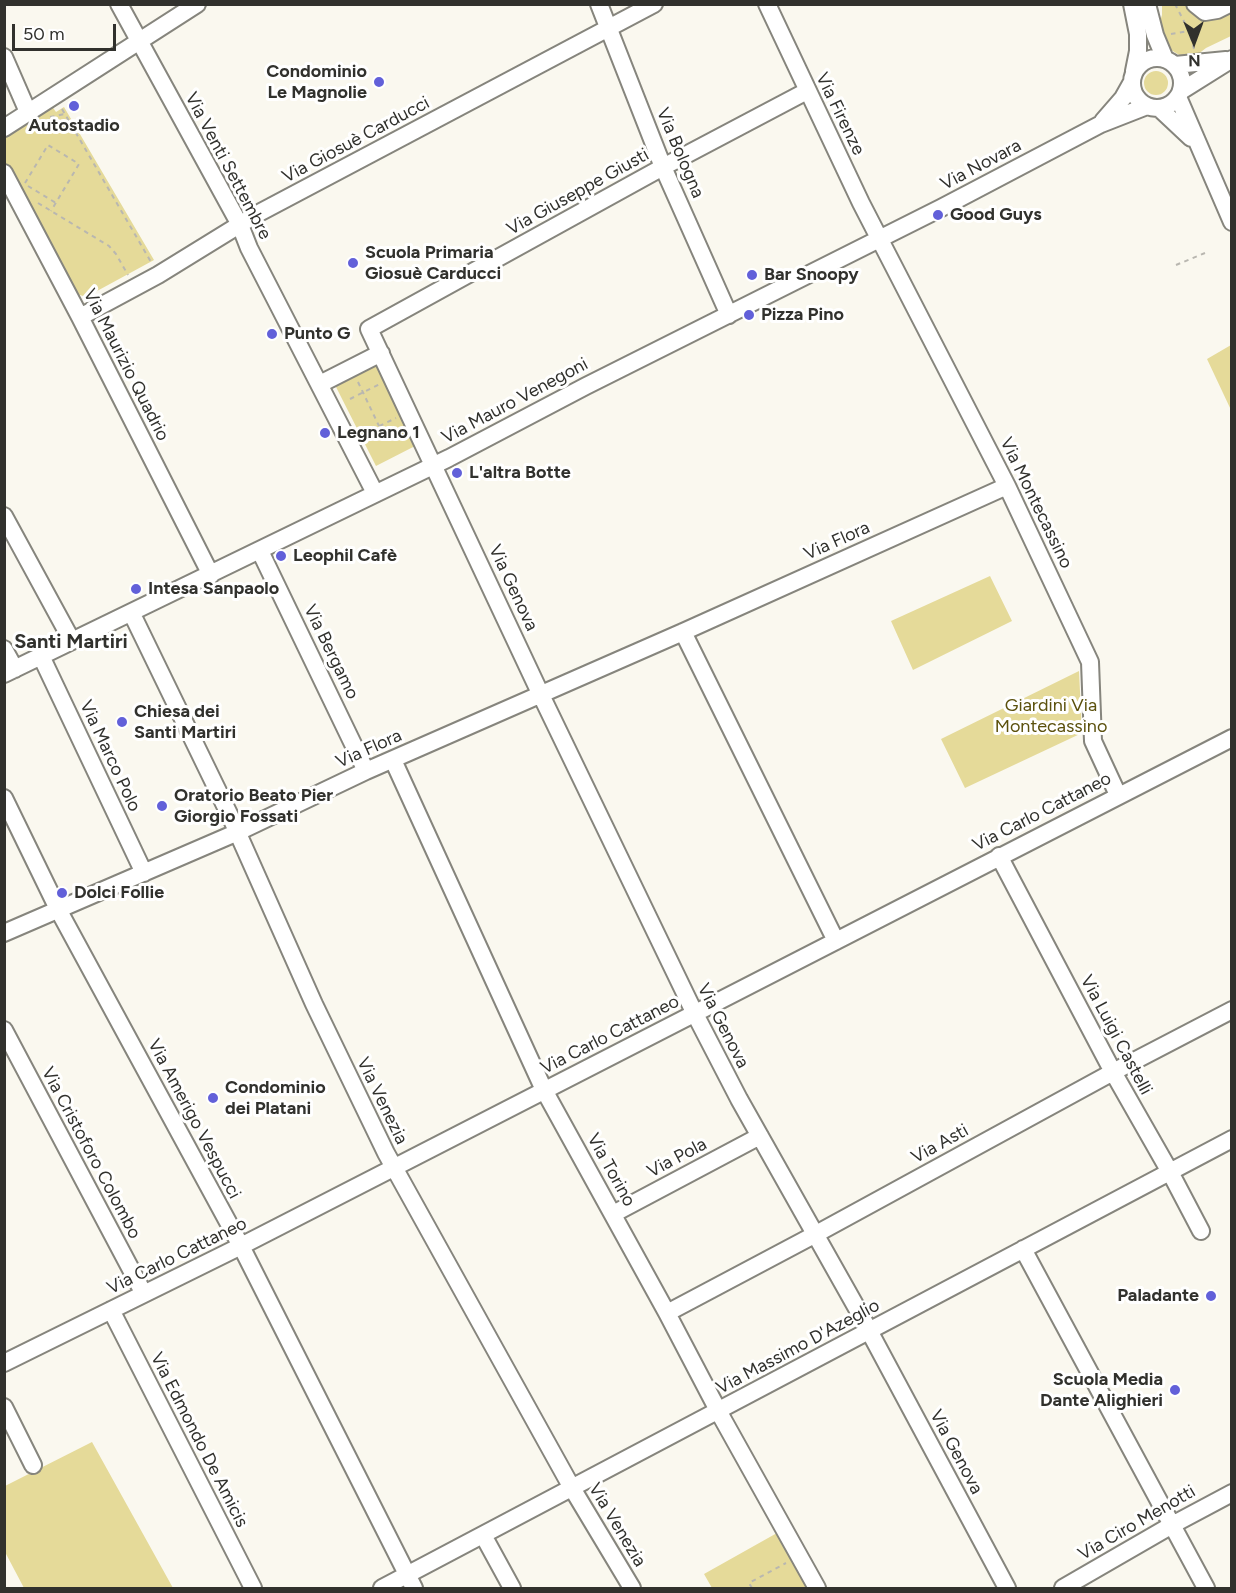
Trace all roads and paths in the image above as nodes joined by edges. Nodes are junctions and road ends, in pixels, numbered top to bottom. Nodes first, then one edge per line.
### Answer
1 (119, 4) edge
2 (197, 4) edge
3 (599, 4) edge
4 (654, 4) edge
5 (767, 4) edge
6 (1132, 4) edge
7 (1147, 4) edge
8 (1154, 4) edge
9 (1175, 4) edge
10 (1196, 4) edge
11 (1228, 4) edge
12 (1153, 27) junction
13 (609, 29) junction
14 (139, 42) junction
15 (4, 57) edge
16 (1231, 59) edge
17 (1170, 62) junction
18 (1198, 62) junction
19 (1132, 78) junction
20 (807, 91) junction
21 (1180, 94) junction
22 (55, 96) junction
23 (1153, 107) junction
24 (28, 112) junction
25 (1101, 124) junction
26 (4, 128) edge
27 (1197, 145) junction
28 (663, 167) junction
29 (9, 180) edge
30 (56, 203) junction
31 (51, 211) junction
32 (1232, 222) edge
33 (240, 225) junction
34 (879, 239) junction
35 (1205, 253) dead end
36 (1176, 265) dead end
37 (158, 275) junction
38 (136, 288) junction
39 (729, 315) junction
40 (80, 317) junction
41 (369, 329) joint
42 (381, 353) junction
43 (351, 368) junction
44 (320, 384) junction
45 (380, 384) dead end
46 (363, 393) junction
47 (350, 399) dead end
48 (409, 411) junction
49 (379, 426) junction
50 (349, 440) junction
51 (434, 465) junction
52 (1007, 486) junction
53 (375, 493) junction
54 (4, 516) edge
55 (260, 551) junction
56 (211, 575) junction
57 (132, 614) junction
58 (683, 632) junction
59 (72, 641) junction
60 (4, 649) edge
61 (41, 656) junction
62 (10, 671) edge
63 (541, 694) junction
64 (1232, 738) edge
65 (393, 760) junction
66 (366, 771) junction
67 (1118, 795) junction
68 (4, 798) edge
69 (238, 832) junction
70 (999, 856) junction
71 (144, 873) junction
72 (59, 910) junction
73 (4, 933) edge
74 (836, 941) junction
75 (1232, 1010) edge
76 (695, 1014) junction
77 (4, 1030) edge
78 (1113, 1072) junction
79 (544, 1090) junction
80 (760, 1136) junction
81 (1232, 1139) edge
82 (393, 1167) junction
83 (1170, 1172) junction
84 (613, 1214) junction
85 (1201, 1231) dead end
86 (816, 1234) junction
87 (241, 1246) junction
88 (1023, 1249) junction
89 (144, 1294) junction
90 (111, 1310) junction
91 (667, 1312) junction
92 (869, 1331) junction
93 (4, 1363) edge
94 (4, 1407) edge
95 (718, 1411) junction
96 (33, 1465) dead end
97 (572, 1488) junction
98 (1232, 1493) edge
99 (1172, 1525) junction
100 (483, 1535) junction
101 (799, 1556) junction
102 (411, 1582) edge
103 (253, 1588) edge
104 (382, 1588) edge
105 (512, 1588) edge
106 (632, 1588) edge
107 (752, 1588) edge
108 (817, 1588) edge
109 (1007, 1588) edge
110 (1063, 1588) edge
111 (1206, 1588) edge

1 - 14 street, Via Venti Settembre
2 - 14 street
3 - 13 street, Via Bologna
4 - 13 street, Via Giosuè Carducci
5 - 20 street, Via Firenze
6 - 19 street
7 - 12 street
8 - 12 street
9 - 18 path
10 - 11 street
12 - 17 street
13 - 28 street, Via Bologna
13 - 33 street, Via Giosuè Carducci
14 - 22 street
14 - 33 street, Via Venti Settembre
15 - 24 street
16 - 18 street
16 - 21 street
17 - 18 street
17 - 19 street
17 - 21 street
19 - 23 street
19 - 25 street, Via Novara
20 - 28 street, Via Giuseppe Giusti
20 - 34 street, Via Firenze
21 - 23 street
21 - 27 street
22 - 24 street
22 - 37 path
23 - 25 street, Via Novara
23 - 27 street
24 - 26 street
25 - 34 street, Via Novara
27 - 32 street
28 - 39 street, Via Bologna
28 - 41 street, Via Giuseppe Giusti
29 - 31 path
29 - 40 street, Via Maurizio Quadrio
30 - 30 path
30 - 31 path
31 - 38 path
33 - 37 street, Via Giosuè Carducci
33 - 44 street, Via Venti Settembre
34 - 39 street, Via Mauro Venegoni
34 - 52 street, Via Montecassino
35 - 36 path
37 - 38 street, Via Giosuè Carducci
38 - 40 street, Via Giosuè Carducci
39 - 51 street, Via Mauro Venegoni
40 - 56 street, Via Maurizio Quadrio
41 - 42 street, Via Genova
42 - 43 street
42 - 48 street, Via Genova
43 - 44 street
43 - 46 path
44 - 50 street, Via Venti Settembre
45 - 46 path
46 - 47 path
46 - 49 path
48 - 49 path
48 - 51 street, Via Genova
49 - 50 path
50 - 53 street, Via Venti Settembre
51 - 53 street, Via Mauro Venegoni
51 - 63 street, Via Genova
52 - 58 street, Via Flora
52 - 67 street, Via Montecassino
53 - 55 street, Via Mauro Venegoni
54 - 59 street
55 - 56 street, Via Mauro Venegoni
55 - 66 street, Via Bergamo
56 - 57 street, Via Mauro Venegoni
57 - 59 street, Via Mauro Venegoni
57 - 69 street, Via Venezia
58 - 63 street, Via Flora
58 - 74 street
59 - 61 street, Via Mauro Venegoni
60 - 62 street
61 - 62 street, Via Mauro Venegoni
61 - 71 street, Via Marco Polo
63 - 65 street, Via Flora
63 - 76 street, Via Genova
64 - 67 street, Via Carlo Cattaneo
65 - 66 street, Via Flora
65 - 79 street, Via Torino
66 - 69 street, Via Flora
67 - 70 street, Via Carlo Cattaneo
68 - 72 street, Via Amerigo Vespucci
69 - 71 street, Via Flora
69 - 82 street, Via Venezia
70 - 74 street, Via Carlo Cattaneo
70 - 78 street, Via Luigi Castelli
71 - 72 street, Via Flora
72 - 73 street, Via Flora
72 - 87 street, Via Amerigo Vespucci
74 - 76 street, Via Carlo Cattaneo
75 - 78 street, Via Asti
76 - 79 street, Via Carlo Cattaneo
76 - 80 street, Via Genova
77 - 89 street, Via Cristoforo Colombo
78 - 83 street, Via Luigi Castelli
78 - 86 street, Via Asti
79 - 82 street, Via Carlo Cattaneo
79 - 84 street, Via Torino
80 - 84 street, Via Pola
80 - 86 street, Via Genova
81 - 83 street, Via Massimo D'Azeglio
82 - 87 street, Via Carlo Cattaneo
82 - 97 street, Via Venezia
83 - 85 street, Via Luigi Castelli
83 - 88 street, Via Massimo D'Azeglio
84 - 91 street, Via Torino
86 - 91 street, Via Asti
86 - 92 street, Via Genova
87 - 89 street, Via Carlo Cattaneo
87 - 102 street, Via Amerigo Vespucci
88 - 92 street, Via Massimo D'Azeglio
88 - 99 street
89 - 90 street, Via Carlo Cattaneo
90 - 93 street, Via Carlo Cattaneo
90 - 103 street, Via Edmondo De Amicis
91 - 95 street, Via Torino
92 - 95 street, Via Massimo D'Azeglio
92 - 109 street, Via Genova
94 - 96 street
95 - 97 street, Via Massimo D'Azeglio
95 - 101 street, Via Torino
97 - 100 street, Via Massimo D'Azeglio
97 - 106 street, Via Venezia
98 - 99 street, Via Ciro Menotti
99 - 110 street, Via Ciro Menotti
99 - 111 street
100 - 102 street, Via Massimo D'Azeglio
100 - 105 street
101 - 107 path
101 - 108 street, Via Torino
102 - 104 street, Via Massimo D'Azeglio

